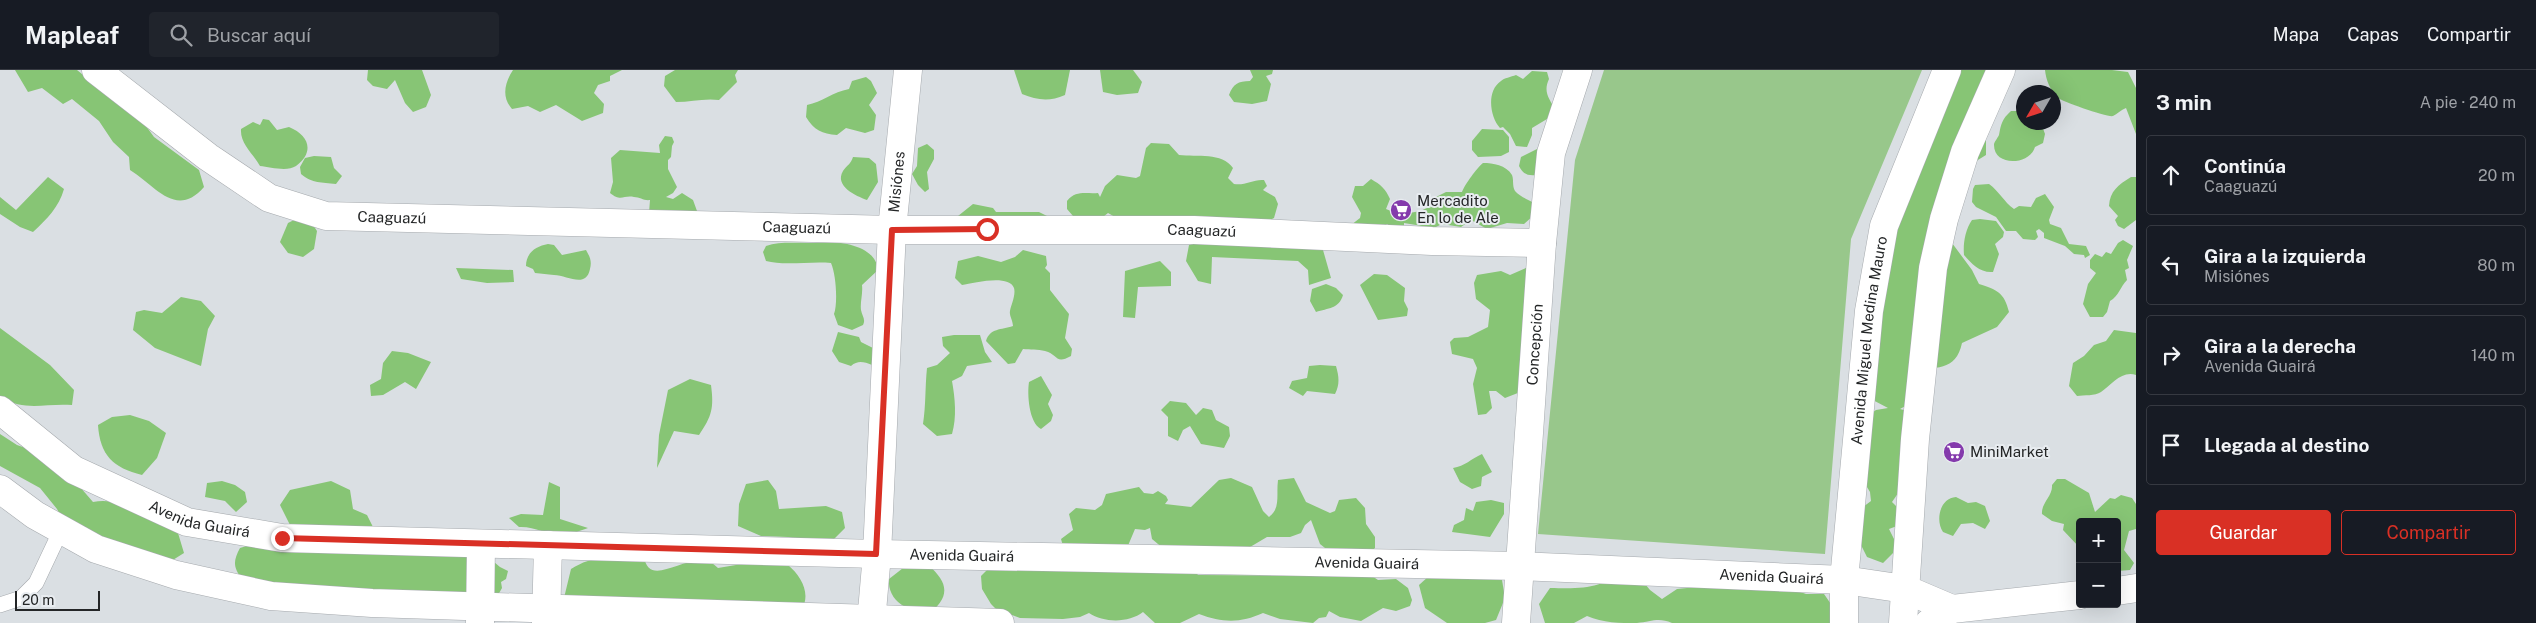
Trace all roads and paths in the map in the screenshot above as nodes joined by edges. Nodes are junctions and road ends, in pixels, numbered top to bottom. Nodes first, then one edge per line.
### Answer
1 (96, 70) edge
2 (908, 70) edge
3 (1578, 70) edge
4 (1946, 70) edge
5 (2002, 70) edge
6 (892, 230) junction
7 (1542, 243) junction
8 (0, 410) edge
9 (0, 489) edge
10 (62, 530) junction
11 (548, 544) junction
12 (481, 545) junction
13 (876, 554) junction
14 (1520, 566) junction
15 (1844, 580) junction
16 (2136, 588) edge
17 (1905, 589) junction
18 (2121, 590) edge
19 (2076, 595) edge
20 (0, 605) edge
21 (1952, 609) junction
22 (481, 614) edge
23 (546, 615) edge
24 (871, 622) edge
25 (1000, 623) edge
26 (1516, 623) edge
27 (1844, 623) edge
28 (1903, 623) edge
29 (1929, 623) edge

1 - 6 street, Caaguazú
2 - 6 street, Misiónes
3 - 7 street, Concepción
4 - 15 street, Avenida Miguel Medina Mauro
5 - 17 street
6 - 7 street, Caaguazú
6 - 13 street, Misiónes
7 - 14 street, Concepción
8 - 12 street, Avenida Guairá
9 - 10 street
10 - 20 lane
10 - 22 street
11 - 12 street, Avenida Guairá
11 - 13 street, Avenida Guairá
11 - 23 street
12 - 22 street
13 - 14 street, Avenida Guairá
13 - 24 street, Misiónes
14 - 15 street, Avenida Guairá
14 - 26 street, Concepción
15 - 17 street, Avenida Guairá
15 - 27 street, Avenida Miguel Medina Mauro
16 - 18 street
17 - 21 street, Avenida Guairá
17 - 28 street
19 - 21 street, Avenida Guairá
21 - 29 street, Avenida Guairá
22 - 23 street
23 - 24 street
24 - 25 street

